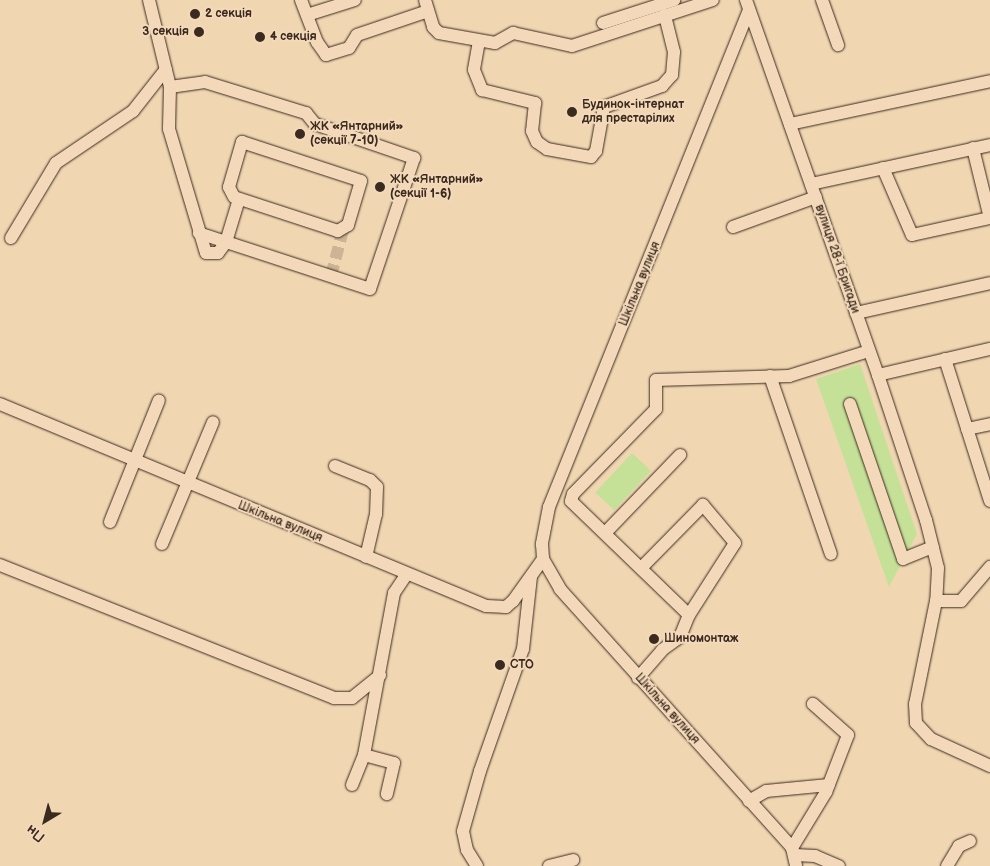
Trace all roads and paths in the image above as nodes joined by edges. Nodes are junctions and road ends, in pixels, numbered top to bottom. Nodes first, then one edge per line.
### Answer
1 (149, 0) edge
2 (301, 0) edge
3 (356, 0) edge
4 (674, 0) edge
5 (713, 0) edge
6 (822, 0) edge
7 (748, 5) edge
8 (427, 6) edge
9 (307, 15) junction
10 (665, 15) junction
11 (602, 23) dead end
12 (479, 41) junction
13 (838, 45) dead end
14 (166, 69) junction
15 (990, 81) edge
16 (170, 87) junction
17 (790, 124) junction
18 (990, 144) edge
19 (974, 148) junction
20 (883, 168) junction
21 (811, 184) junction
22 (816, 197) junction
23 (239, 199) junction
24 (733, 227) dead end
25 (10, 238) dead end
26 (226, 242) junction
27 (990, 283) edge
28 (856, 313) junction
29 (990, 349) edge
30 (869, 351) junction
31 (945, 359) junction
32 (770, 376) junction
33 (878, 376) junction
34 (159, 400) dead end
35 (0, 404) edge
36 (850, 404) dead end
37 (213, 422) dead end
38 (990, 424) edge
39 (967, 429) junction
40 (680, 455) dead end
41 (135, 461) junction
42 (335, 466) dead end
43 (188, 484) junction
44 (990, 501) edge
45 (110, 522) dead end
46 (606, 532) junction
47 (162, 544) dead end
48 (933, 547) junction
49 (831, 554) dead end
50 (366, 557) junction
51 (544, 559) junction
52 (0, 565) edge
53 (642, 567) junction
54 (990, 567) edge
55 (407, 574) junction
56 (531, 577) junction
57 (936, 601) junction
58 (689, 614) junction
59 (380, 675) junction
60 (638, 678) junction
61 (813, 704) dead end
62 (364, 755) junction
63 (990, 766) edge
64 (352, 785) dead end
65 (829, 786) junction
66 (387, 794) dead end
67 (749, 801) junction
68 (970, 841) dead end
69 (794, 856) edge
70 (573, 860) dead end
71 (477, 866) edge
72 (549, 866) edge
73 (839, 866) edge
74 (947, 866) edge

1 - 14 street
2 - 9 street
3 - 9 street
4 - 11 street
5 - 10 street
6 - 13 street
7 - 17 street, вулиця 28-ї Бригади
7 - 51 street, Шкільна вулиця
8 - 9 street
8 - 12 street
10 - 12 street
10 - 12 street
14 - 16 street
14 - 25 street
15 - 17 street
16 - 26 street
16 - 26 street
17 - 21 street, вулиця 28-ї Бригади
18 - 19 street
19 - 20 street
19 - 20 street
20 - 21 street
21 - 22 street, вулиця 28-ї Бригади
22 - 24 street
22 - 28 street, вулиця 28-ї Бригади
23 - 23 street
23 - 26 street
27 - 28 street
28 - 30 street, вулиця 28-ї Бригади
29 - 31 street
30 - 32 street
30 - 33 street, вулиця 28-ї Бригади
31 - 33 street
31 - 39 street
32 - 46 street
32 - 49 street
33 - 48 street, вулиця 28-ї Бригади
34 - 41 street
35 - 41 street, Шкільна вулиця
36 - 48 street
37 - 43 street
38 - 39 street
39 - 44 street
40 - 46 street
41 - 43 street, Шкільна вулиця
41 - 45 street
42 - 50 street
43 - 47 street
43 - 50 street, Шкільна вулиця
46 - 53 street
48 - 57 street, вулиця 28-ї Бригади
50 - 55 street, Шкільна вулиця
51 - 56 street, Шкільна вулиця
51 - 60 street, Шкільна вулиця
52 - 59 street
53 - 58 street
53 - 58 street
54 - 57 street
55 - 56 street, Шкільна вулиця
55 - 59 street
56 - 71 street
57 - 63 street, вулиця 28-ї Бригади
58 - 60 street
59 - 62 street
60 - 67 street, Шкільна вулиця
61 - 65 street
62 - 64 street
62 - 66 street
65 - 67 street
65 - 69 street
67 - 69 street, Шкільна вулиця
68 - 74 street
69 - 73 street
70 - 72 street

